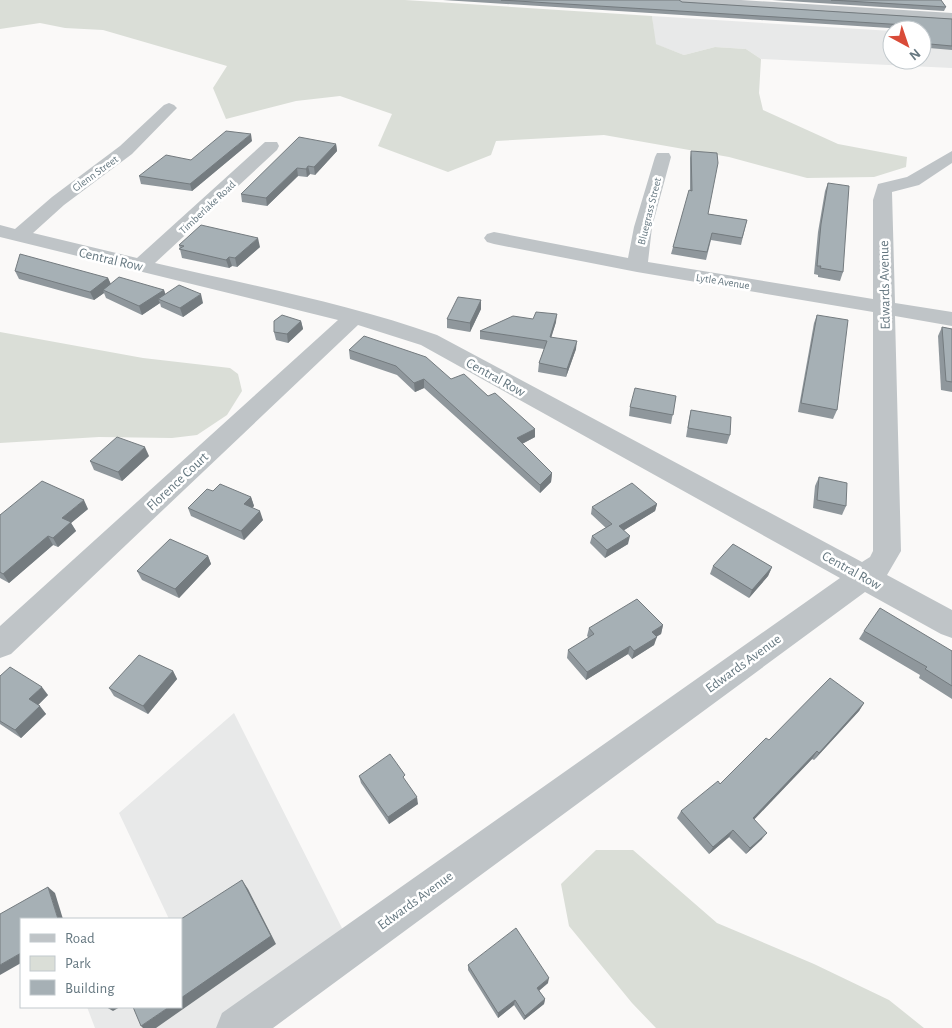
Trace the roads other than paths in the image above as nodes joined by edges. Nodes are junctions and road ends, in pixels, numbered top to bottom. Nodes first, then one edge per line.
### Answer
1 (682, 0) edge
2 (940, 2) edge
3 (952, 7) edge
4 (952, 17) edge
5 (169, 108) dead end
6 (271, 146) dead end
7 (952, 156) edge
8 (663, 157) dead end
9 (10, 233) edge
10 (494, 238) dead end
11 (140, 266) junction
12 (637, 266) junction
13 (884, 306) junction
14 (354, 317) junction
15 (952, 319) edge
16 (863, 576) junction
17 (952, 625) edge
18 (0, 645) edge
19 (237, 1028) edge

1 - 4 street
2 - 3 street
5 - 9 street, Glenn Street
6 - 11 street, Timberlake Road
7 - 13 street, Edwards Avenue
8 - 12 street, Bluegrass Street
9 - 11 street, Central Row
10 - 12 street, Lytle Avenue
11 - 14 street, Central Row
12 - 13 street, Lytle Avenue
13 - 15 street, Lytle Avenue
13 - 16 street, Edwards Avenue
14 - 16 street, Central Row
14 - 18 street, Florence Court
16 - 17 street, Central Row
16 - 19 street, Edwards Avenue

